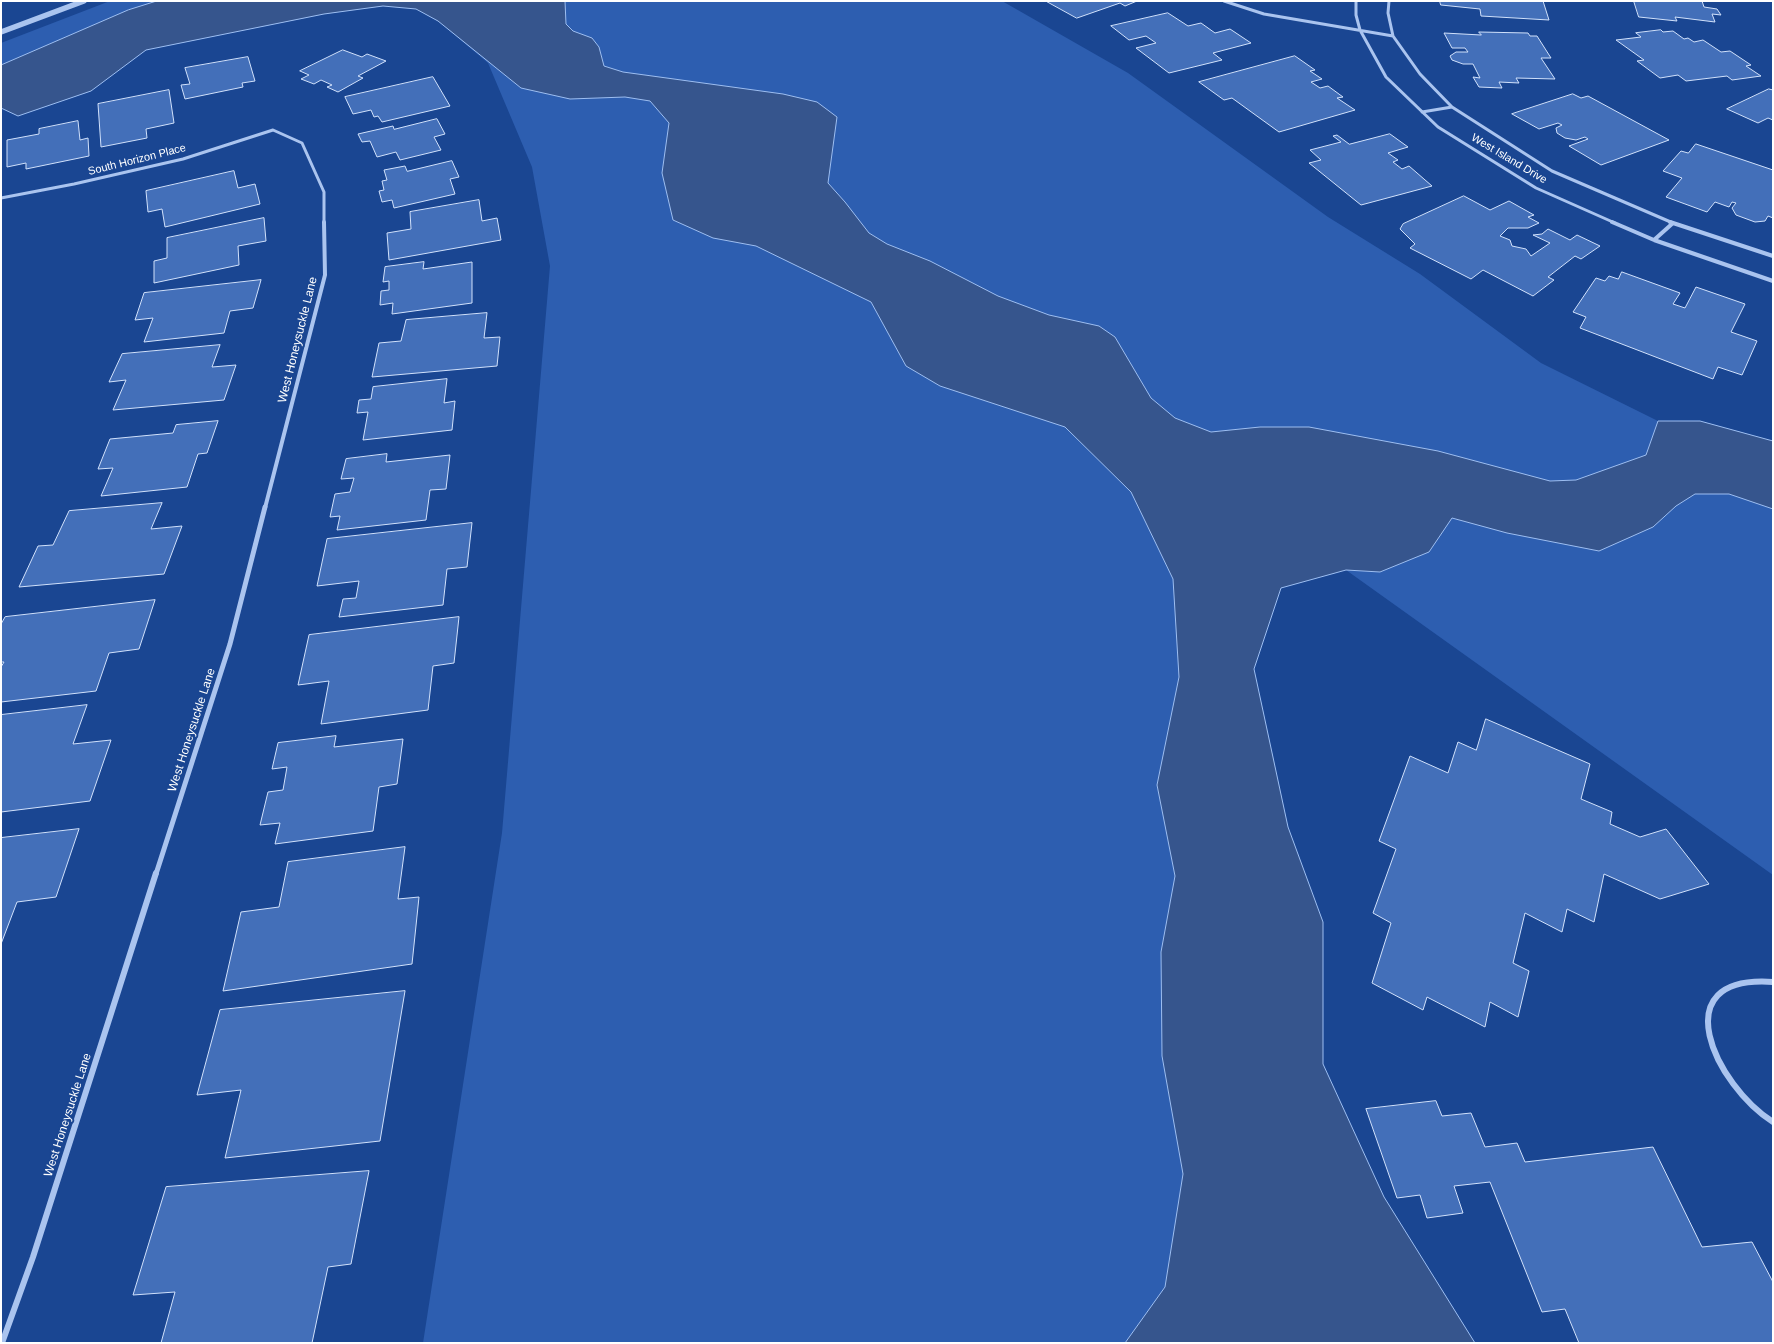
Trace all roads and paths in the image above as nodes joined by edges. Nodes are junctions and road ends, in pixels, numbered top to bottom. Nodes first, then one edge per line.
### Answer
1 (84, 1) edge
2 (1224, 1) edge
3 (1356, 1) edge
4 (1389, 1) edge
5 (1360, 30) junction
6 (1, 32) edge
7 (1393, 36) junction
8 (1452, 107) junction
9 (1422, 112) junction
10 (274, 130) joint
11 (1, 198) edge
12 (1673, 223) junction
13 (1654, 240) junction
14 (1773, 256) edge
15 (1773, 281) edge
16 (1773, 982) edge
17 (1773, 1122) edge
18 (2, 1343) edge

1 - 6 street
2 - 5 street
3 - 5 street, West Island Drive
4 - 7 street, West Island Drive
5 - 7 street
5 - 9 street, West Island Drive
7 - 8 street, West Island Drive
8 - 9 street
8 - 12 street, West Island Drive
9 - 13 street, West Island Drive
10 - 11 street, South Horizon Place
10 - 18 street, West Honeysuckle Lane
12 - 13 street
12 - 14 street, West Island Drive
13 - 15 street, West Island Drive
16 - 17 street

